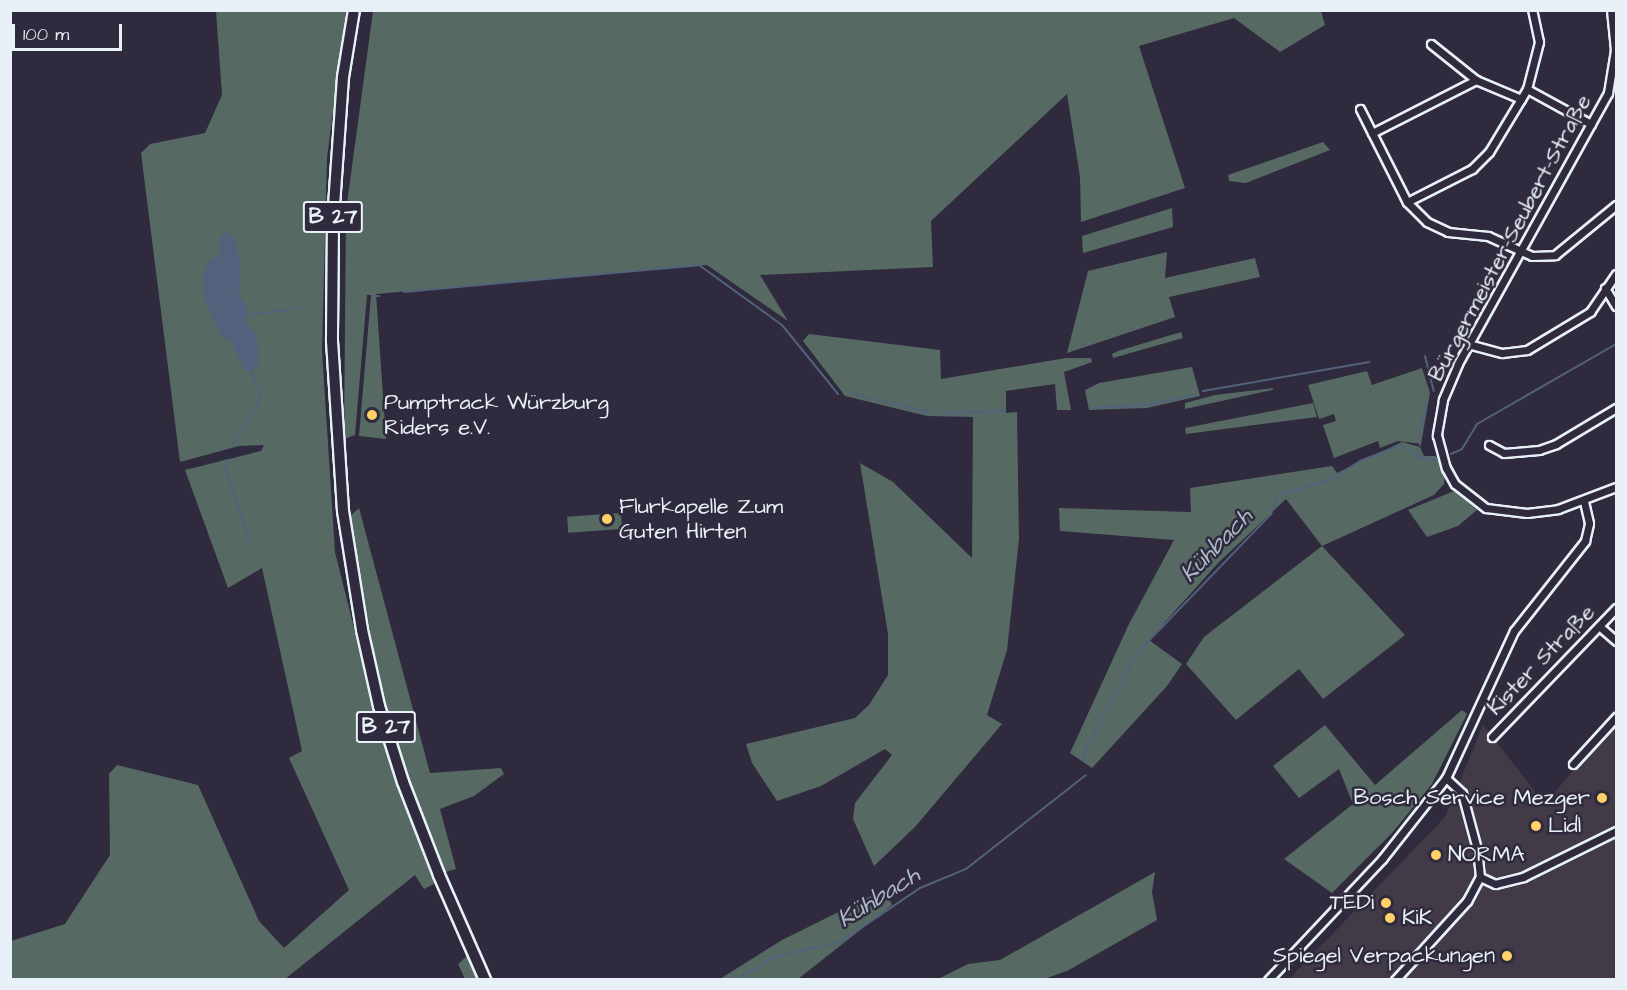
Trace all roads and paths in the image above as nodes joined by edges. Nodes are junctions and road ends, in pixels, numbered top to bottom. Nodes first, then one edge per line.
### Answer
1 (354, 10) edge
2 (1532, 10) edge
3 (1611, 10) edge
4 (1431, 45) dead end
5 (1476, 80) junction
6 (1527, 89) junction
7 (1521, 99) junction
8 (1360, 109) dead end
9 (1591, 124) junction
10 (1372, 133) junction
11 (1407, 202) junction
12 (1617, 205) edge
13 (1518, 251) junction
14 (1617, 274) edge
15 (1605, 288) junction
16 (1617, 306) edge
17 (1468, 344) junction
18 (1617, 408) edge
19 (1489, 445) dead end
20 (1617, 487) edge
21 (1584, 501) junction
22 (1617, 608) edge
23 (1599, 626) junction
24 (1617, 641) edge
25 (1617, 717) edge
26 (1492, 737) dead end
27 (1573, 764) dead end
28 (1446, 778) junction
29 (1617, 831) edge
30 (1480, 877) junction
31 (485, 980) edge
32 (1268, 980) edge
33 (1395, 980) edge

1 - 31 main road, B 27
2 - 6 street
3 - 9 street, Bürgermeister-Seubert-Straße
4 - 5 street
5 - 7 street
5 - 10 street
6 - 7 street
6 - 9 street
7 - 11 street
8 - 10 street
9 - 13 street, Bürgermeister-Seubert-Straße
10 - 11 street
11 - 13 street
12 - 13 street
13 - 17 street, Bürgermeister-Seubert-Straße
14 - 15 street
15 - 16 street
15 - 17 street
17 - 21 street, Bürgermeister-Seubert-Straße
18 - 19 street
20 - 21 street, Bürgermeister-Seubert-Straße
21 - 28 street
22 - 23 street, Kister Straße
23 - 24 street
23 - 26 street, Kister Straße
25 - 27 street
28 - 30 street
28 - 32 street
29 - 30 street
30 - 33 street

